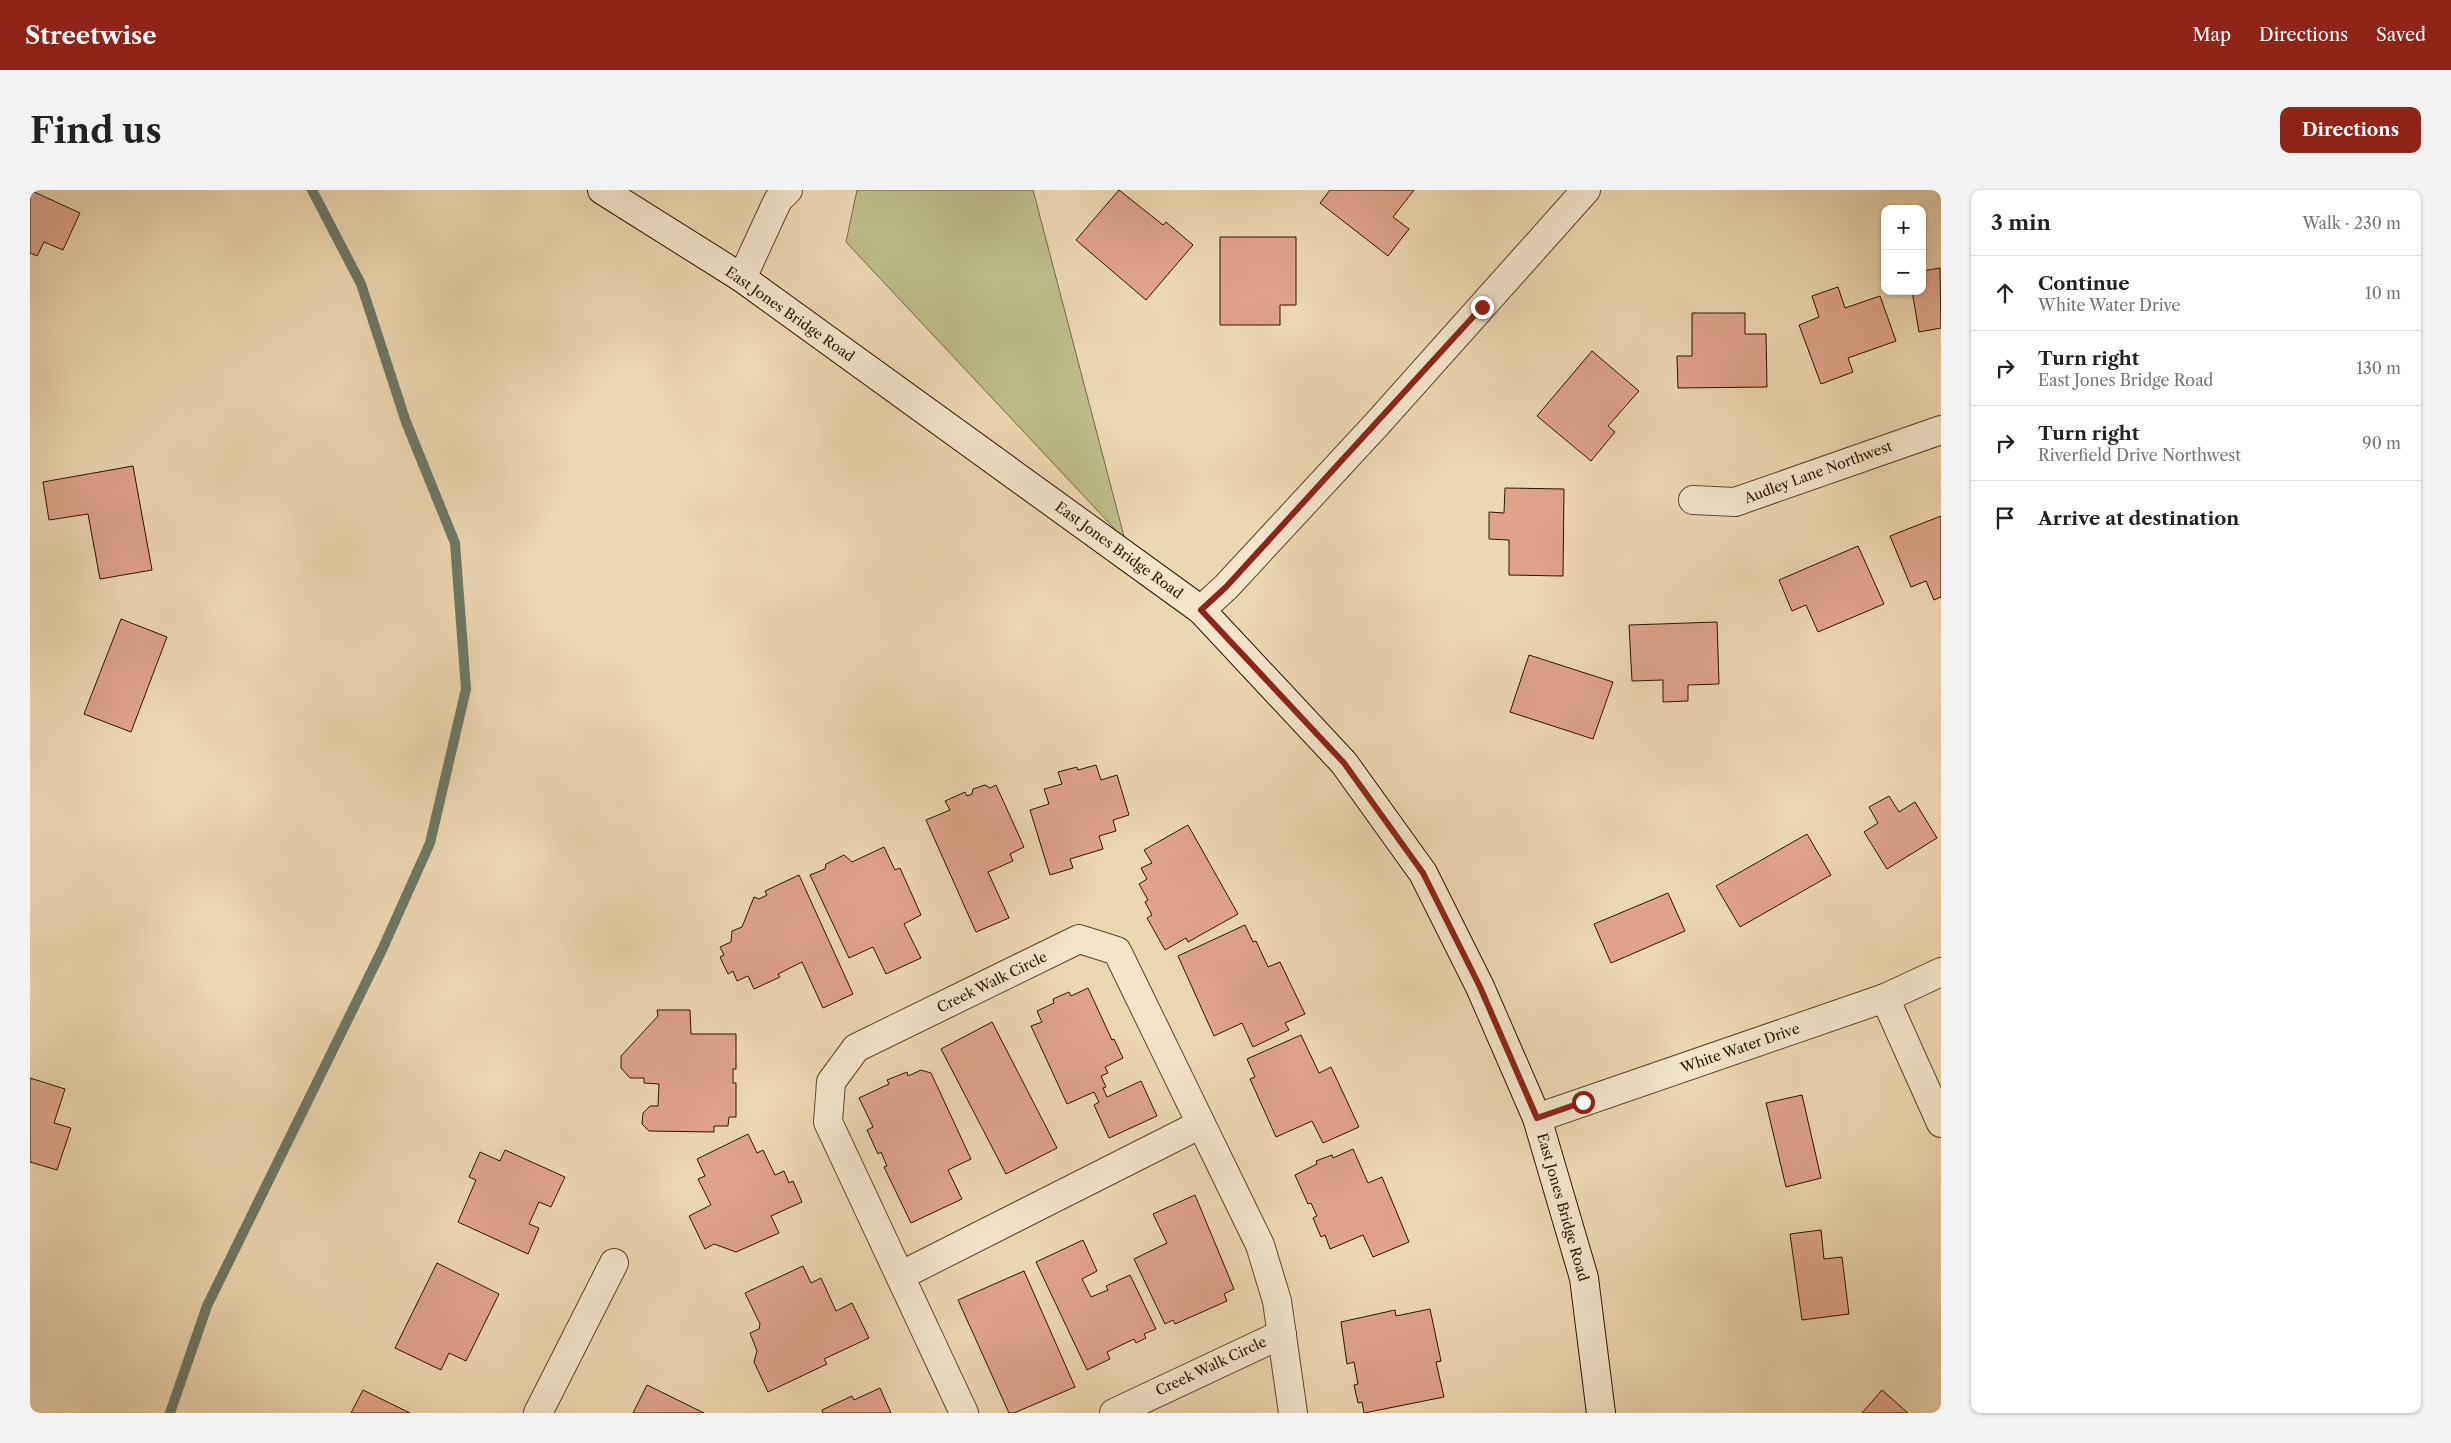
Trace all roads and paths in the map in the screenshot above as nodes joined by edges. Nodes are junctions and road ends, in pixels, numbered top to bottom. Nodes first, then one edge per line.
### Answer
1 (602, 190) edge
2 (1586, 190) edge
3 (780, 193) edge
4 (742, 278) junction
5 (1941, 430) edge
6 (1693, 500) dead end
7 (1201, 610) junction
8 (1941, 972) edge
9 (1885, 998) junction
10 (1537, 1118) junction
11 (1941, 1123) edge
12 (1201, 1124) junction
13 (614, 1262) dead end
14 (900, 1276) junction
15 (1282, 1334) junction
16 (538, 1413) edge
17 (964, 1413) edge
18 (1114, 1413) edge
19 (1293, 1413) edge
20 (1601, 1413) edge

1 - 4 street, East Jones Bridge Road
2 - 7 street
3 - 4 street
4 - 7 street, East Jones Bridge Road
5 - 6 street, Audley Lane Northwest
7 - 10 street, East Jones Bridge Road
8 - 9 street, White Water Drive
9 - 10 street, White Water Drive
9 - 11 street
10 - 20 street, East Jones Bridge Road
12 - 14 street
12 - 14 street, Creek Walk Circle
12 - 15 street, Creek Walk Circle
13 - 16 street
14 - 17 street, Creek Walk Circle
15 - 18 street, Creek Walk Circle
15 - 19 street, Creek Walk Circle

